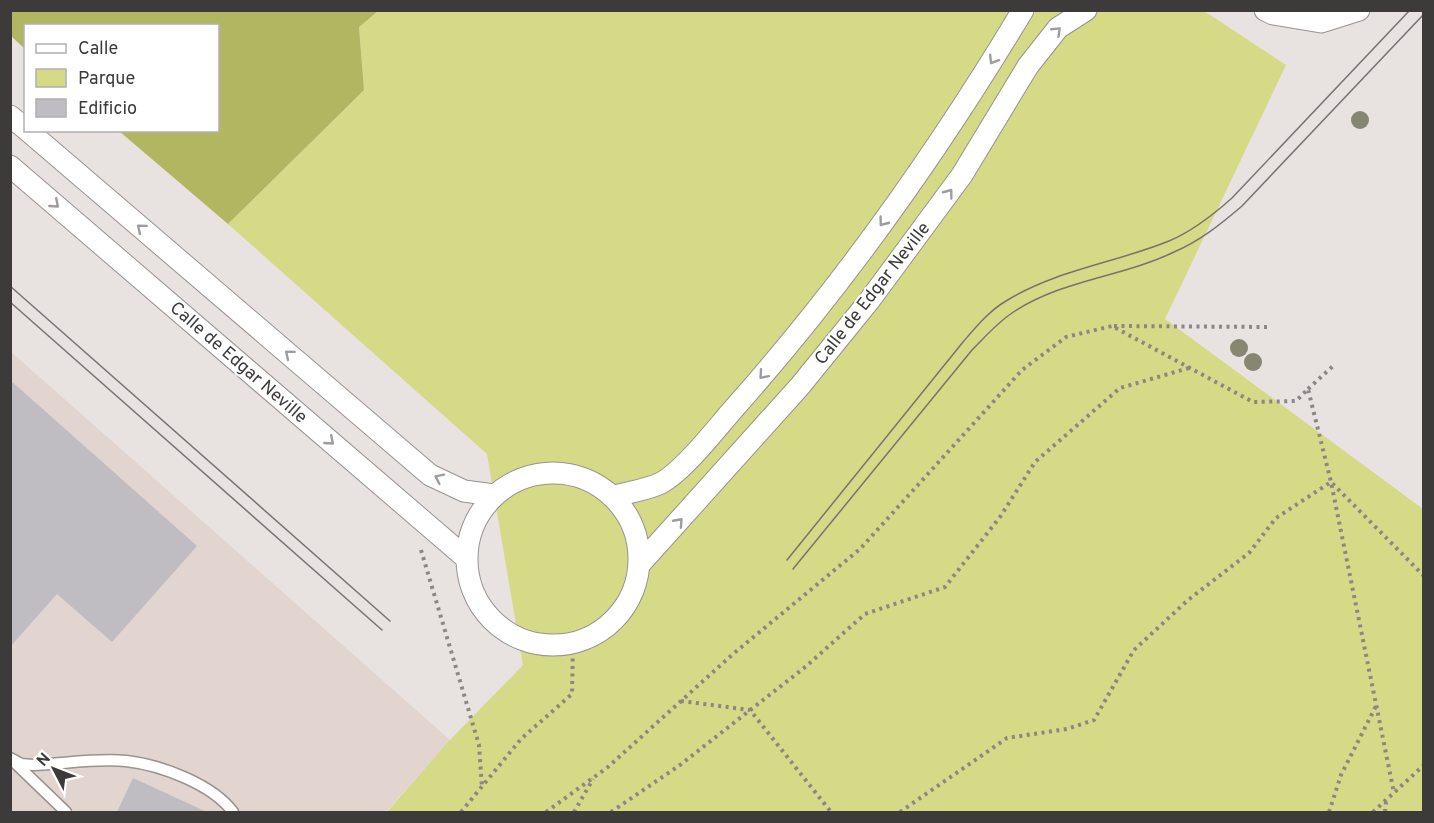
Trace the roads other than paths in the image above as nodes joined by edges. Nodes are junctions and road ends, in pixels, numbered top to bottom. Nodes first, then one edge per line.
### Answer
1 (1023, 10) edge
2 (1086, 10) edge
3 (1264, 10) edge
4 (1359, 10) edge
5 (10, 116) edge
6 (24, 128) edge
7 (28, 132) edge
8 (10, 166) edge
9 (494, 495) junction
10 (613, 497) junction
11 (466, 558) junction
12 (639, 565) junction
13 (10, 758) edge
14 (66, 813) edge
15 (233, 813) edge

1 -> 10 street, Calle de Edgar Neville
12 -> 2 street, Calle de Edgar Neville
3 - 4 street
5 - 6 street, Calle de Edgar Neville
9 -> 7 street, Calle de Edgar Neville
8 -> 11 street, Calle de Edgar Neville
9 - 10 street
9 - 11 street
10 - 12 street
11 - 12 street
13 - 14 lane
13 - 15 lane

